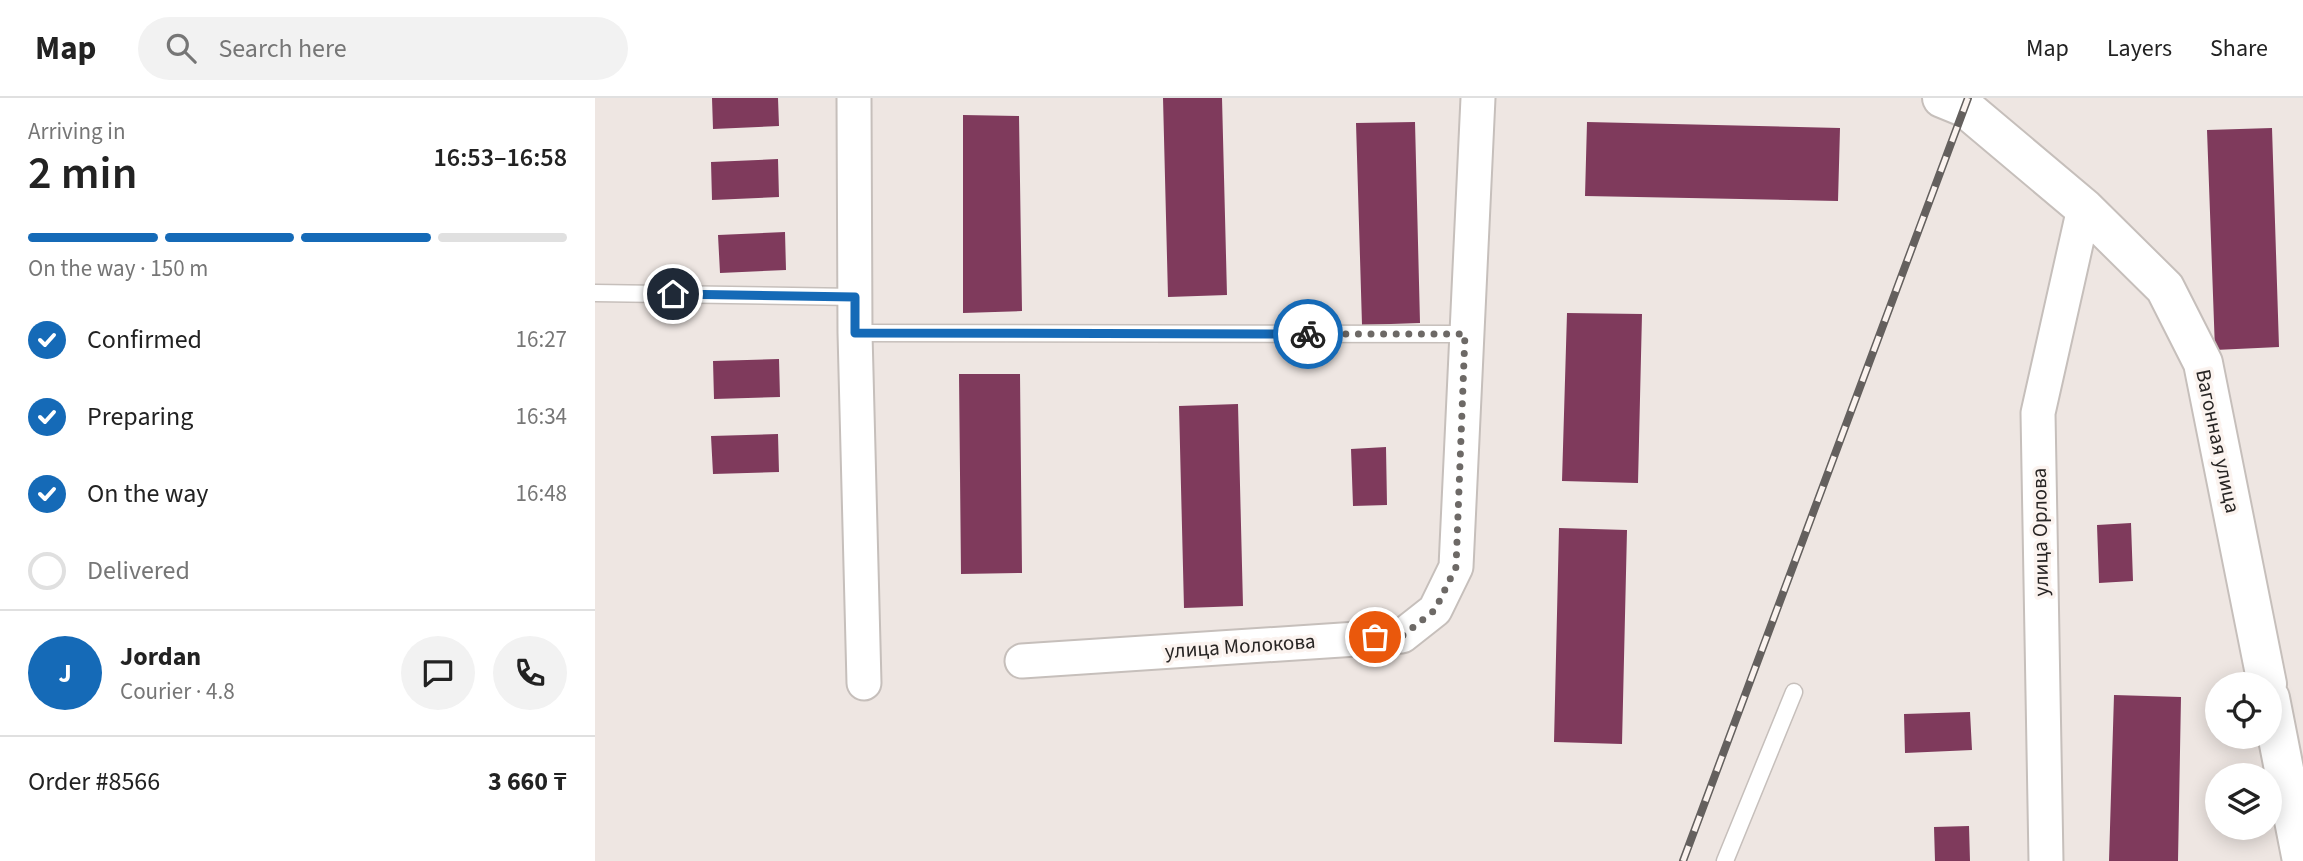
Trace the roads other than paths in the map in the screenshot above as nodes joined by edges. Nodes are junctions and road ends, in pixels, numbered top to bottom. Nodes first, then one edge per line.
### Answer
1 (854, 98) edge
2 (1478, 98) edge
3 (1942, 98) edge
4 (2084, 208) junction
5 (595, 293) edge
6 (855, 297) junction
7 (855, 333) junction
8 (1465, 334) junction
9 (1023, 661) dead end
10 (2265, 672) edge
11 (865, 683) dead end
12 (1794, 692) dead end
13 (2280, 749) edge
14 (1725, 861) edge
15 (2046, 861) edge
16 (2302, 861) edge

1 - 6 street
2 - 8 street, улица Молокова
3 - 4 street, Вагонная улица
4 - 10 street, Вагонная улица
4 - 15 street, улица Орлова
5 - 6 lane
6 - 7 street
7 - 8 lane
7 - 11 street
8 - 9 street, улица Молокова
12 - 14 lane
13 - 16 street

